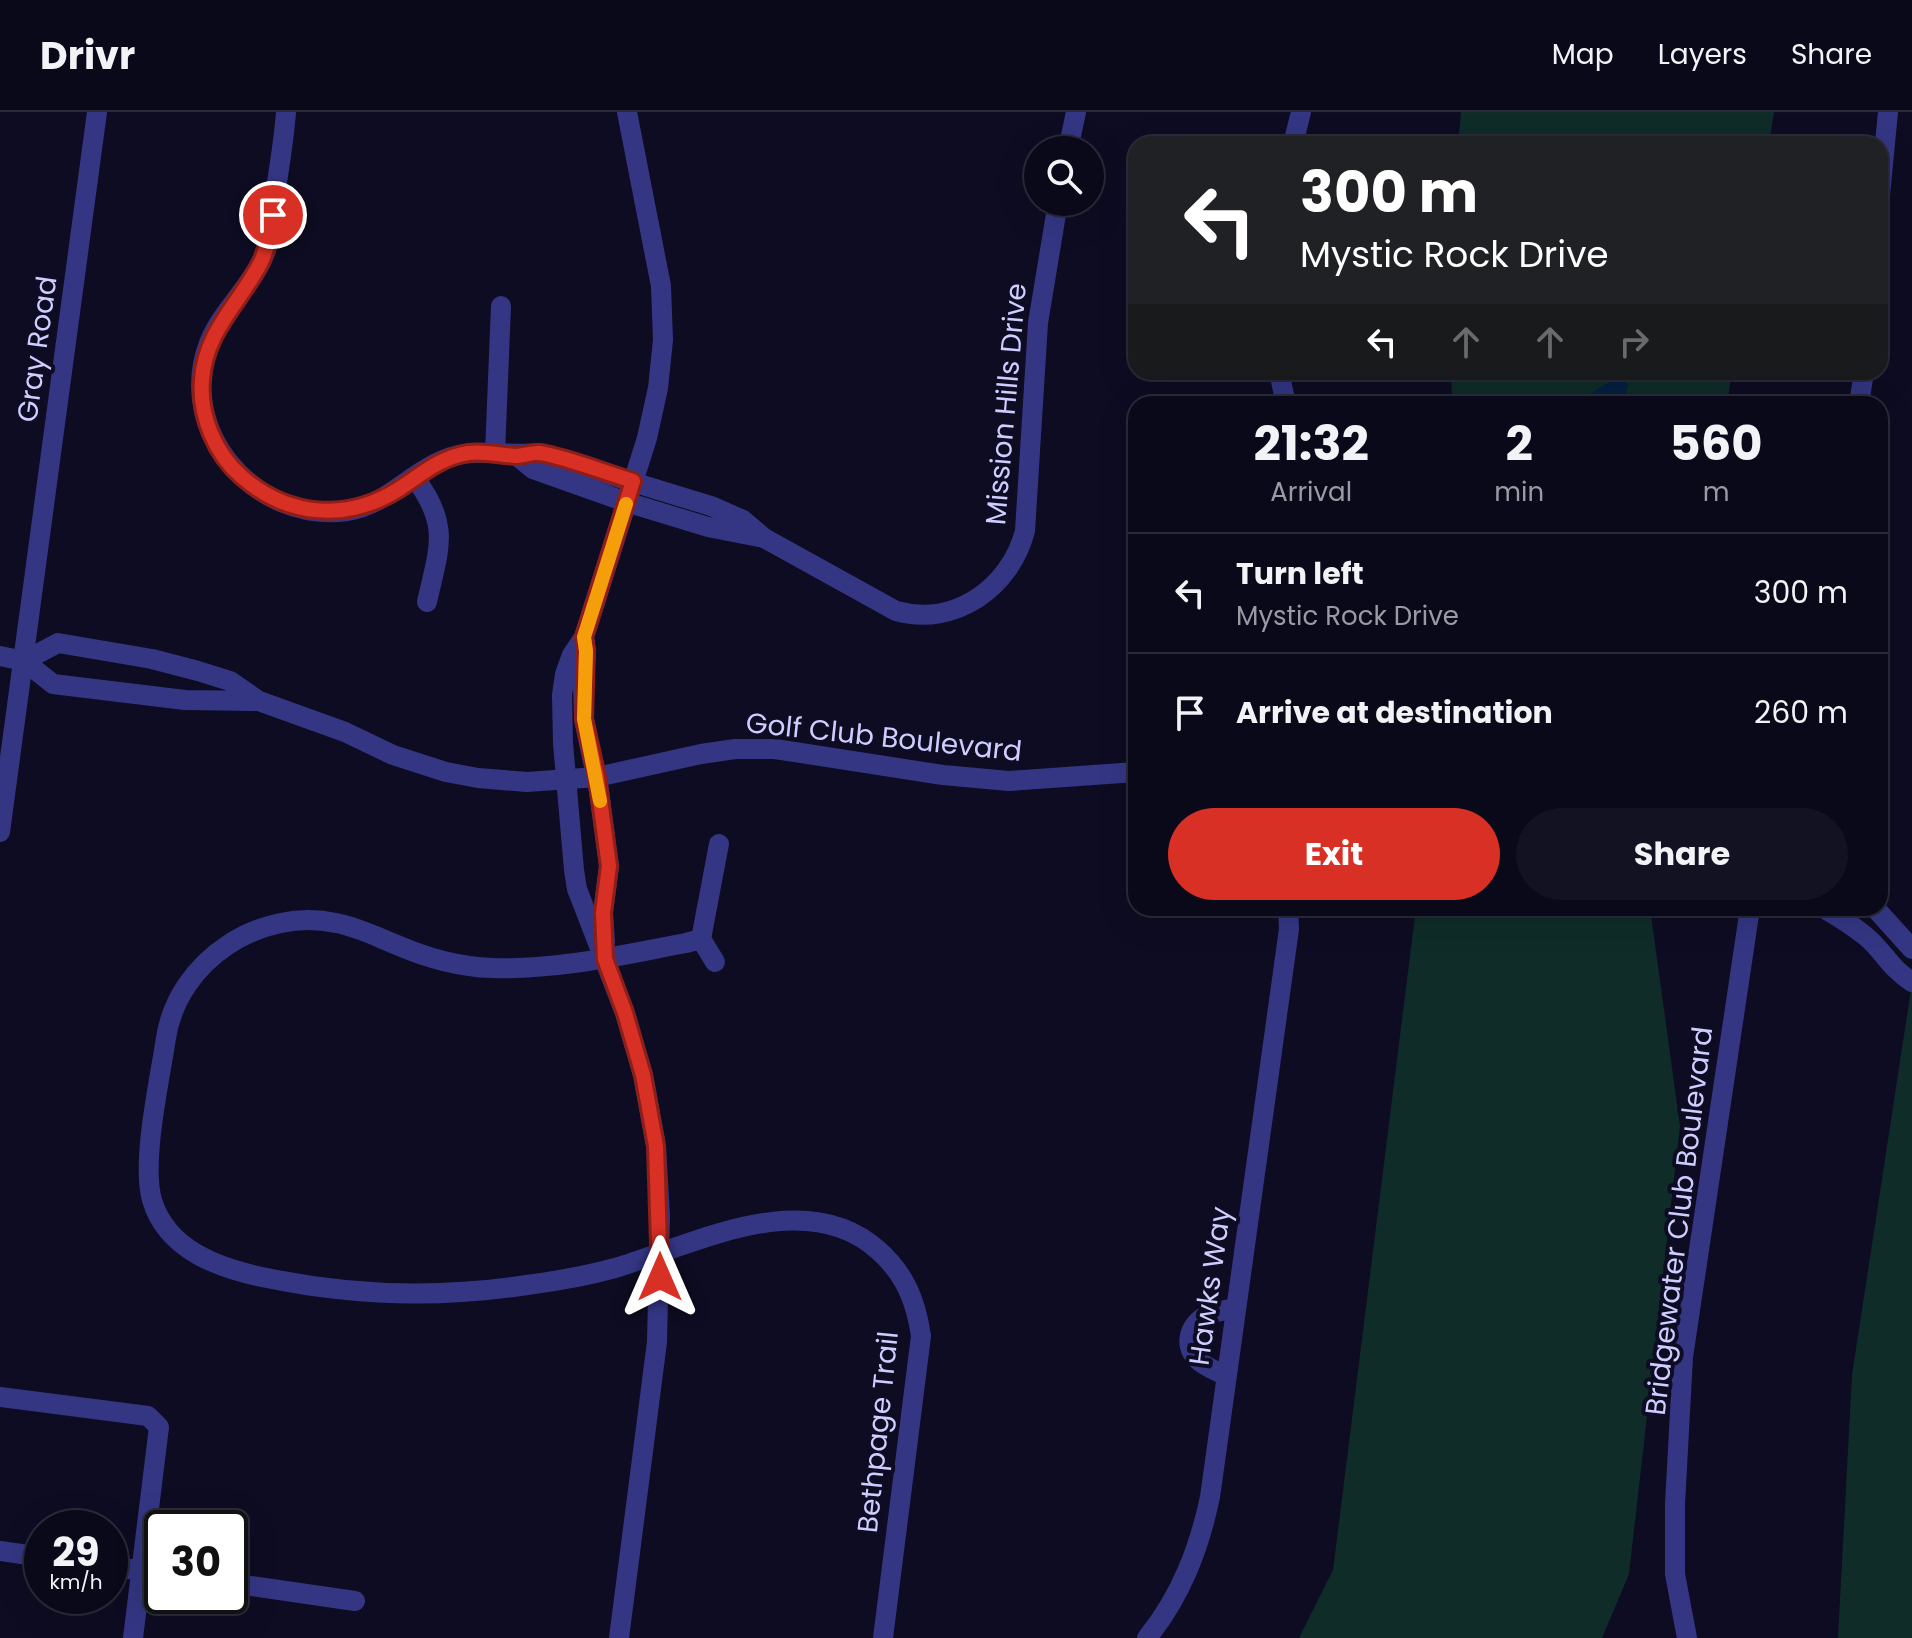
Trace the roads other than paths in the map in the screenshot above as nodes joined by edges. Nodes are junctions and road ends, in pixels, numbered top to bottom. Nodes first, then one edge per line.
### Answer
1 (97, 112) edge
2 (286, 112) edge
3 (627, 112) edge
4 (1076, 112) edge
5 (1301, 112) edge
6 (1888, 112) edge
7 (1071, 136) edge
8 (1295, 136) edge
9 (1886, 136) edge
10 (1056, 216) edge
11 (501, 306) dead end
12 (495, 453) junction
13 (517, 456) junction
14 (414, 477) junction
15 (633, 481) junction
16 (626, 502) junction
17 (764, 538) junction
18 (427, 602) dead end
19 (584, 637) junction
20 (0, 656) edge
21 (24, 661) junction
22 (259, 701) junction
23 (1128, 773) edge
24 (597, 777) junction
25 (566, 780) junction
26 (0, 832) edge
27 (719, 844) dead end
28 (607, 850) junction
29 (572, 853) junction
30 (1749, 916) edge
31 (1836, 916) edge
32 (1882, 916) edge
33 (1289, 918) edge
34 (1894, 929) junction
35 (701, 939) junction
36 (1874, 944) junction
37 (1912, 949) edge
38 (605, 959) junction
39 (715, 962) dead end
40 (1912, 982) edge
41 (660, 1252) junction
42 (1236, 1308) junction
43 (1226, 1376) junction
44 (0, 1397) edge
45 (155, 1510) edge
46 (0, 1551) edge
47 (24, 1554) edge
48 (248, 1586) edge
49 (144, 1600) edge
50 (355, 1601) dead end
51 (133, 1638) edge
52 (619, 1638) edge
53 (883, 1638) edge
54 (1147, 1638) edge
55 (1687, 1638) edge

1 - 21 street, Gray Road
2 - 14 street, Mission Hills Drive
3 - 15 street
4 - 7 street
5 - 8 street
6 - 9 street
10 - 17 street, Mission Hills Drive
11 - 12 street
12 - 13 street, Mission Hills Drive
12 - 14 street, Mission Hills Drive
13 - 15 street, Mission Hills Drive
13 - 16 street, Mission Hills Drive
14 - 18 street
15 - 16 street
15 - 17 street, Mission Hills Drive
16 - 17 street, Mission Hills Drive
16 - 19 street
19 - 24 street
19 - 25 street
20 - 21 street
21 - 22 street, Golf Club Boulevard
21 - 22 street, Golf Club Boulevard
21 - 26 street, Gray Road
22 - 25 street, Golf Club Boulevard
23 - 24 street, Golf Club Boulevard
24 - 25 street, Golf Club Boulevard
24 - 28 street
25 - 29 street
27 - 35 street
28 - 29 street
28 - 38 street
29 - 38 street
30 - 55 street, Bridgewater Club Boulevard
31 - 36 street
32 - 34 street
33 - 42 street, Hawks Way
34 - 36 street
34 - 37 street
35 - 38 street, Bethpage Trail
35 - 39 street
36 - 40 street
38 - 41 street
38 - 41 street, Bethpage Trail
41 - 52 street
41 - 53 street, Bethpage Trail
42 - 43 street, Hawks Way
42 - 43 street
43 - 54 street, Hawks Way
44 - 45 street
46 - 47 street
48 - 50 street
49 - 51 street

